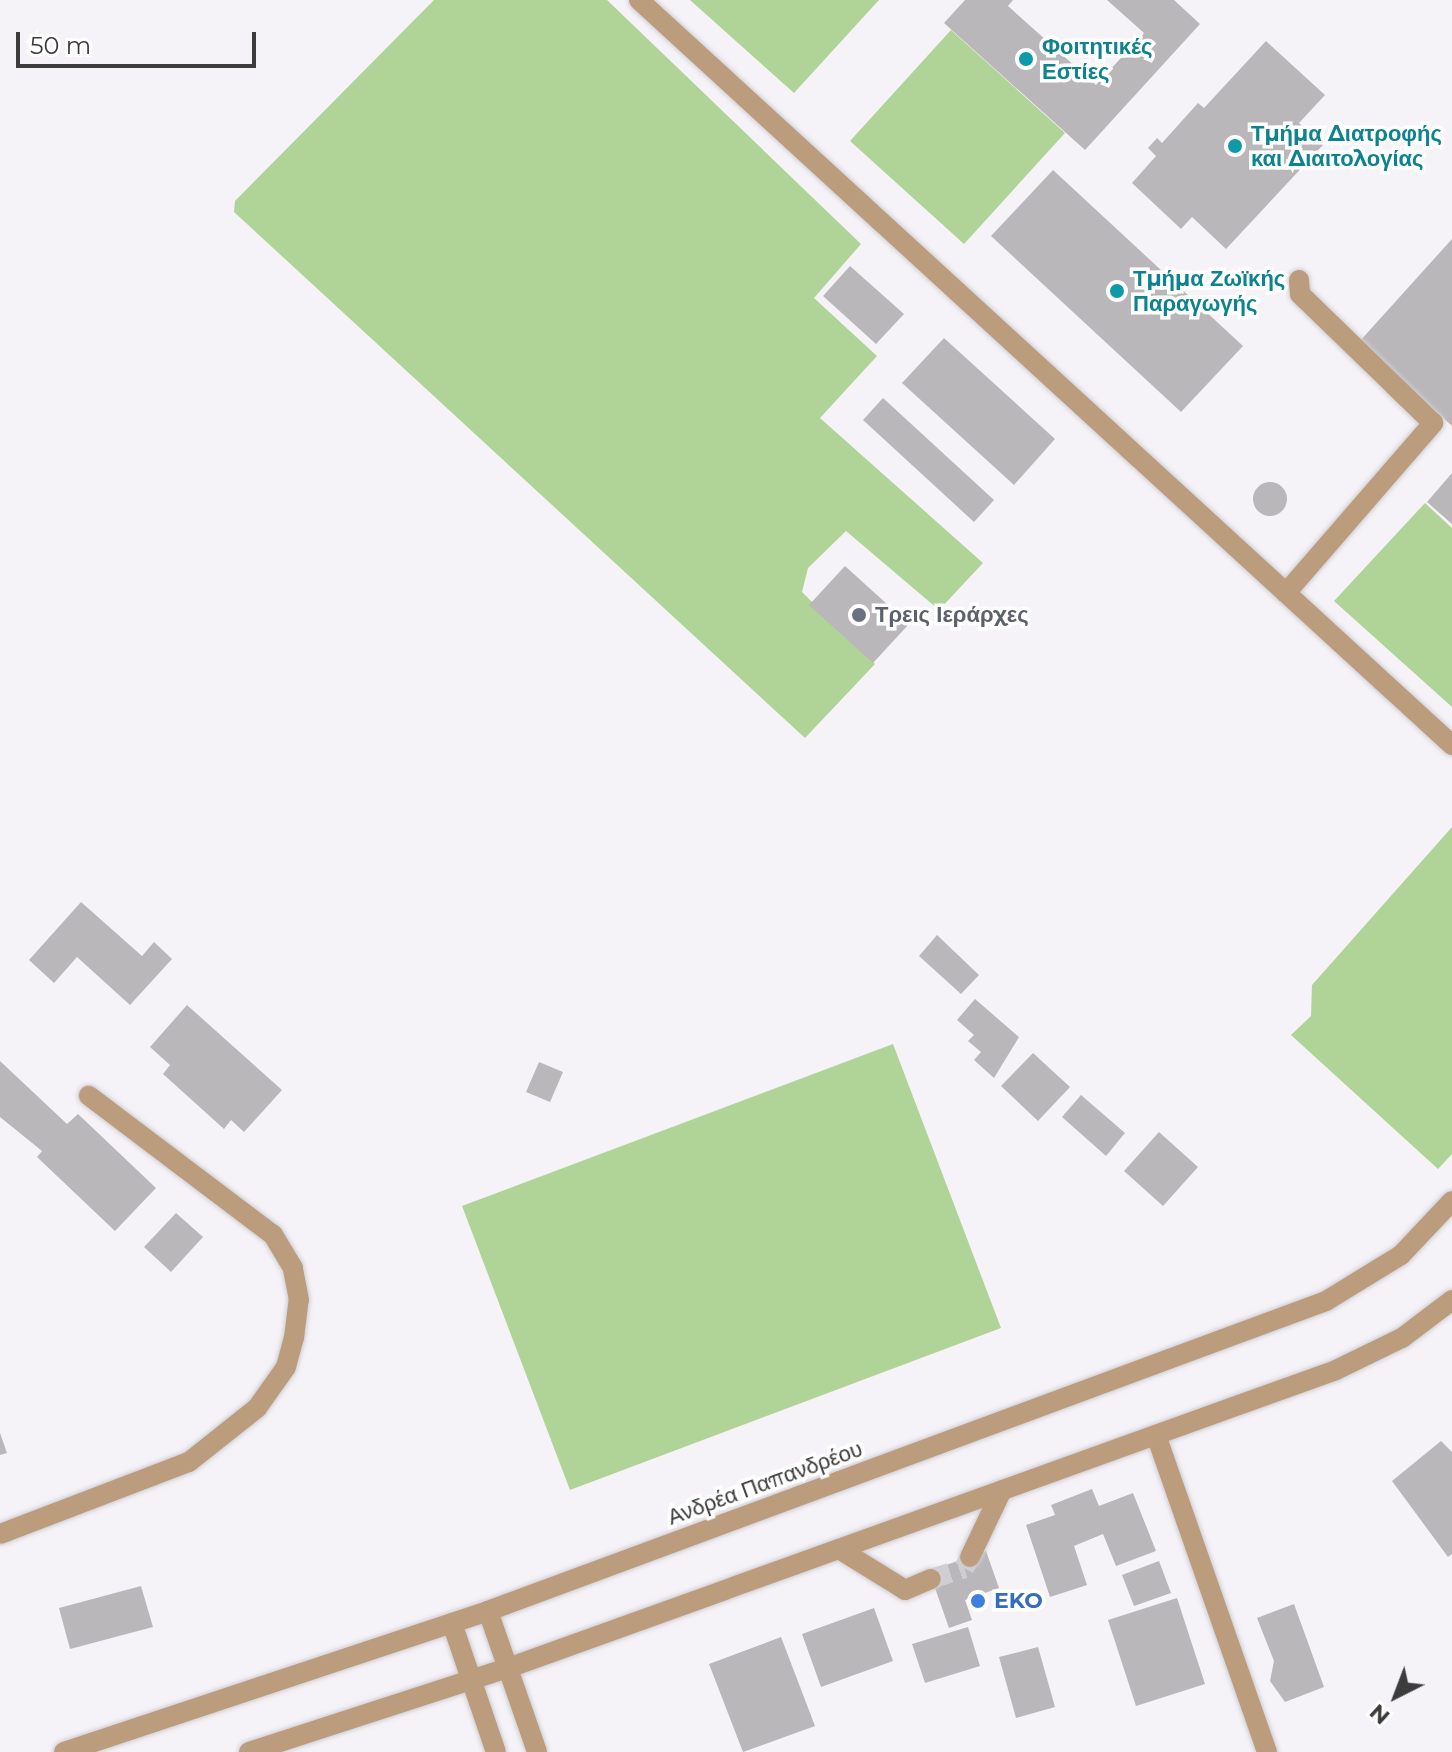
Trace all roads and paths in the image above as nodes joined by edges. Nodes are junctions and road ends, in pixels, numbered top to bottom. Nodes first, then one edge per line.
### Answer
1 (639, 0) edge
2 (1299, 280) dead end
3 (1286, 593) junction
4 (1452, 745) edge
5 (89, 1096) dead end
6 (1452, 1201) edge
7 (1452, 1300) edge
8 (1156, 1435) junction
9 (1002, 1490) junction
10 (0, 1534) edge
11 (839, 1549) junction
12 (970, 1557) tunnel mouth
13 (931, 1579) tunnel mouth
14 (488, 1611) junction
15 (452, 1623) junction
16 (508, 1668) junction
17 (471, 1680) junction
18 (64, 1752) edge
19 (249, 1752) edge
20 (496, 1752) edge
21 (537, 1752) edge
22 (1267, 1752) edge

1 - 3 street
2 - 3 street
3 - 4 street
5 - 10 street
6 - 14 street, Ανδρέα Παπανδρέου
7 - 8 street
8 - 9 street
8 - 22 street
9 - 11 street
9 - 12 street
11 - 13 street
11 - 16 street
14 - 15 street, Ανδρέα Παπανδρέου
14 - 16 street
15 - 17 street
15 - 18 street, Ανδρέα Παπανδρέου
16 - 17 street
16 - 21 street
17 - 19 street
17 - 20 street

